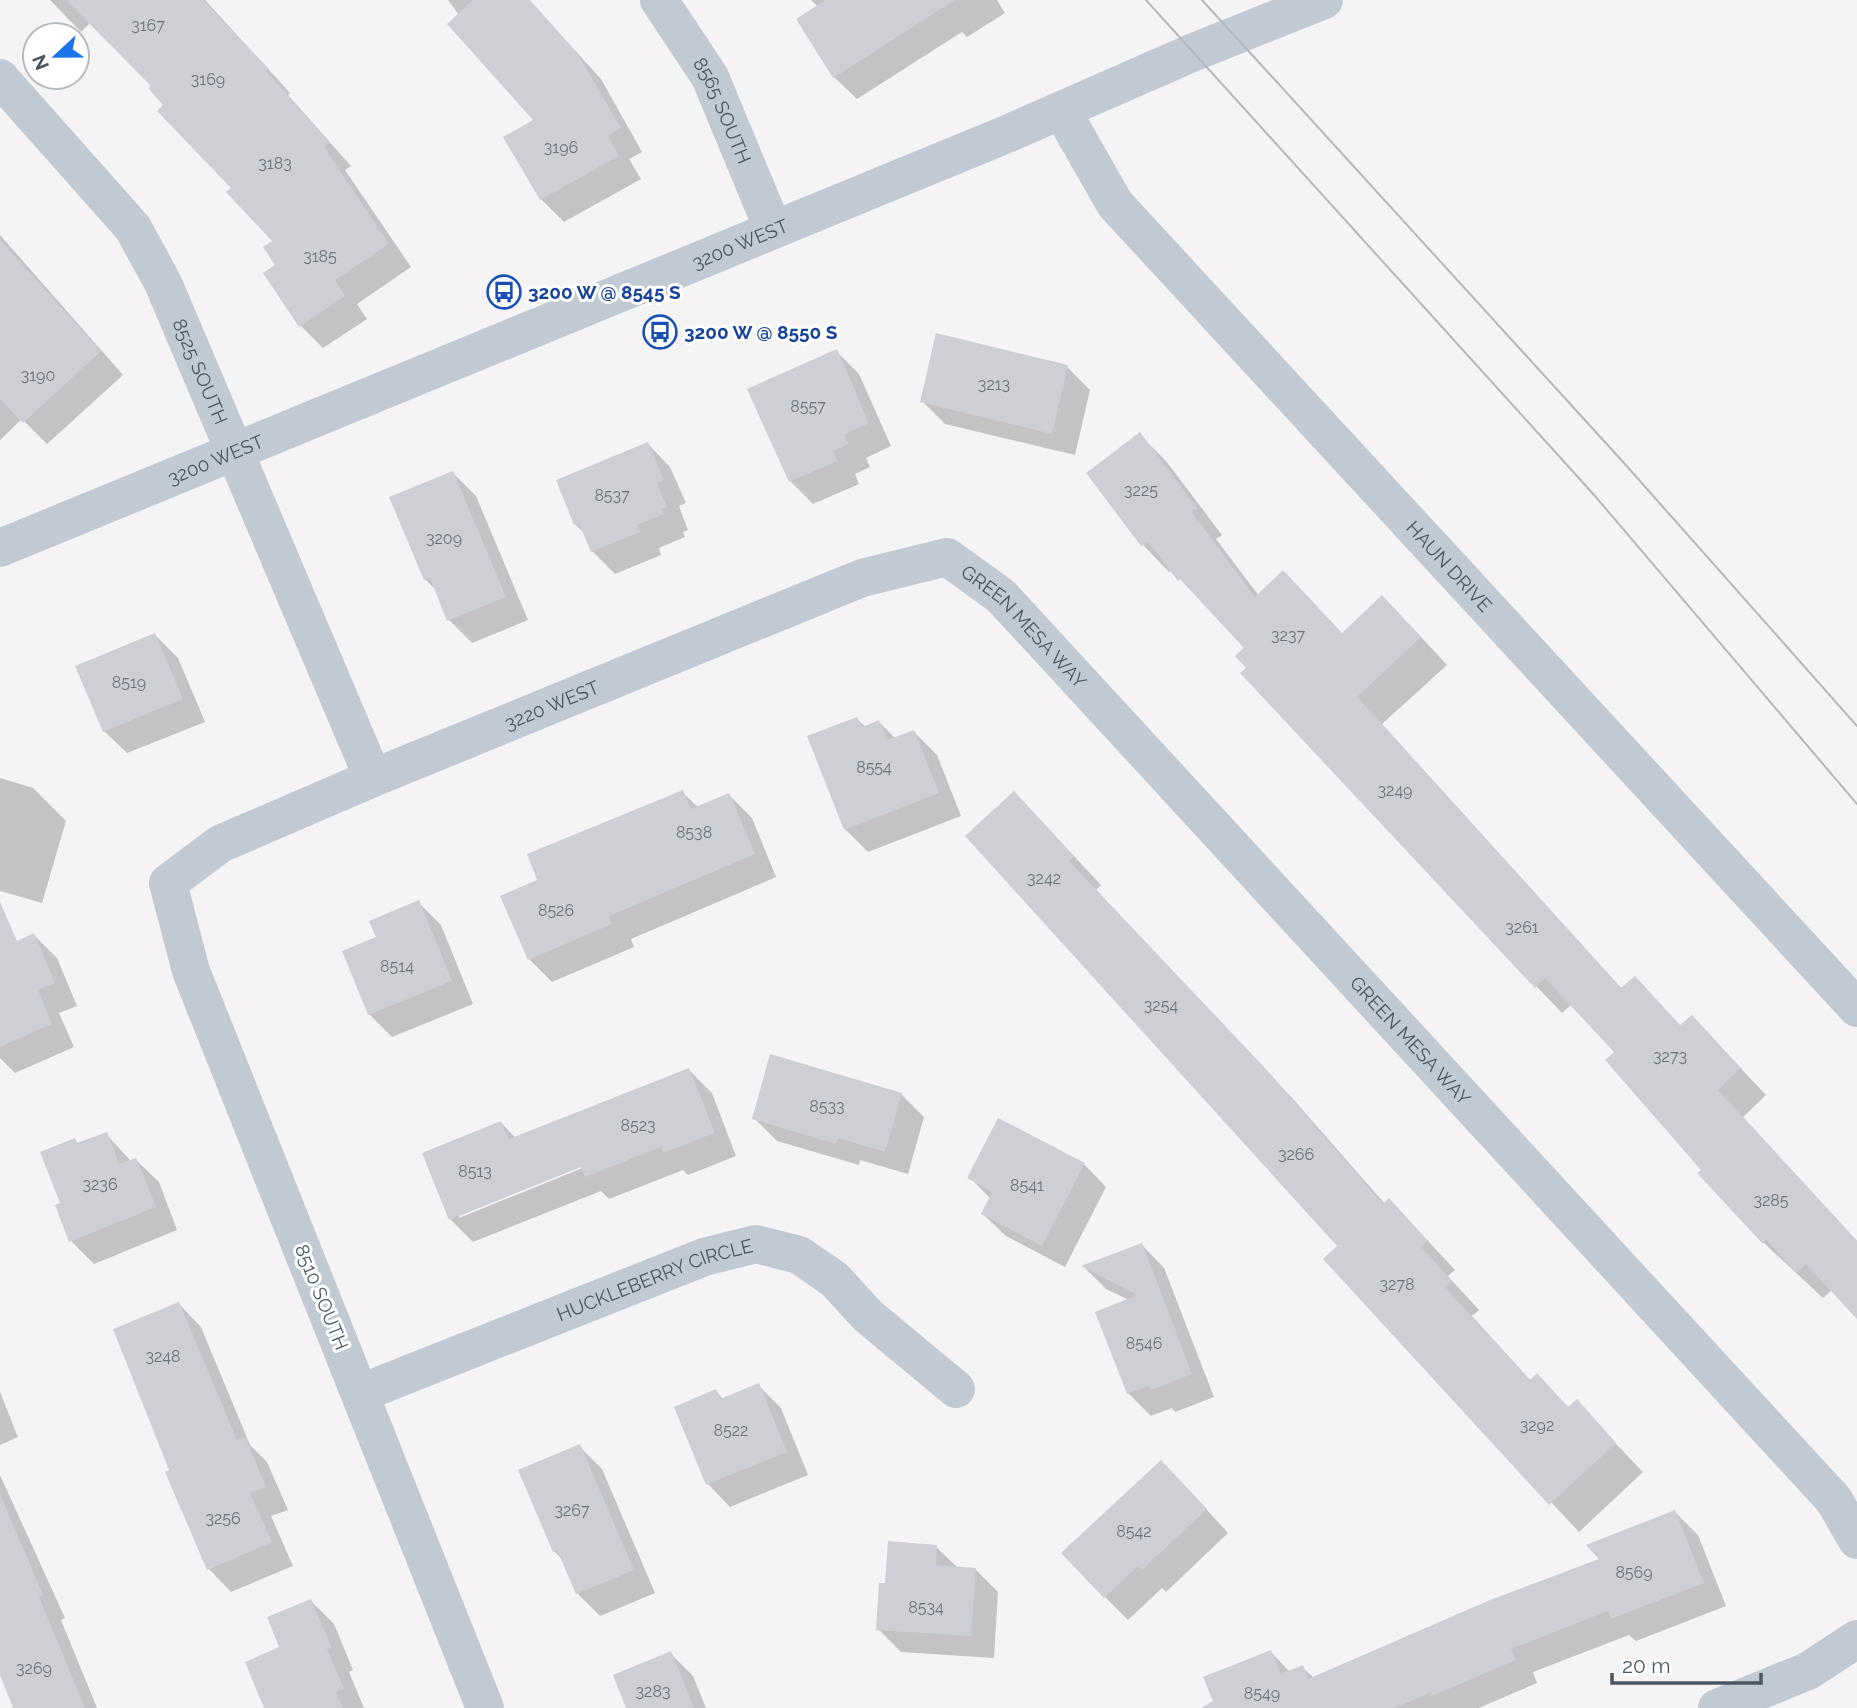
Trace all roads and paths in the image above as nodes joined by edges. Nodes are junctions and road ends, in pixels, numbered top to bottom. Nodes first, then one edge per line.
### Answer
1 (659, 0) edge
2 (1324, 0) edge
3 (0, 78) edge
4 (1062, 111) junction
5 (773, 229) junction
6 (236, 451) junction
7 (0, 548) edge
8 (947, 557) joint
9 (373, 778) junction
10 (168, 883) joint
11 (1857, 1008) edge
12 (956, 1389) dead end
13 (361, 1393) junction
14 (1857, 1540) edge
15 (1857, 1639) edge
16 (485, 1708) edge
17 (1717, 1708) edge

1 - 5 street, 8565 SOUTH
2 - 4 street, 3200 WEST
3 - 6 street, 8525 SOUTH
4 - 5 street, 3200 WEST
4 - 11 street, HAUN DRIVE
5 - 6 street, 3200 WEST
6 - 7 street, 3200 WEST
6 - 9 street, 8525 SOUTH
8 - 9 street, 3220 WEST
8 - 14 street, GREEN MESA WAY
9 - 10 street, 3220 WEST
10 - 13 street, 8510 SOUTH
12 - 13 street, HUCKLEBERRY CIRCLE
13 - 16 street, 8510 SOUTH
15 - 17 street

